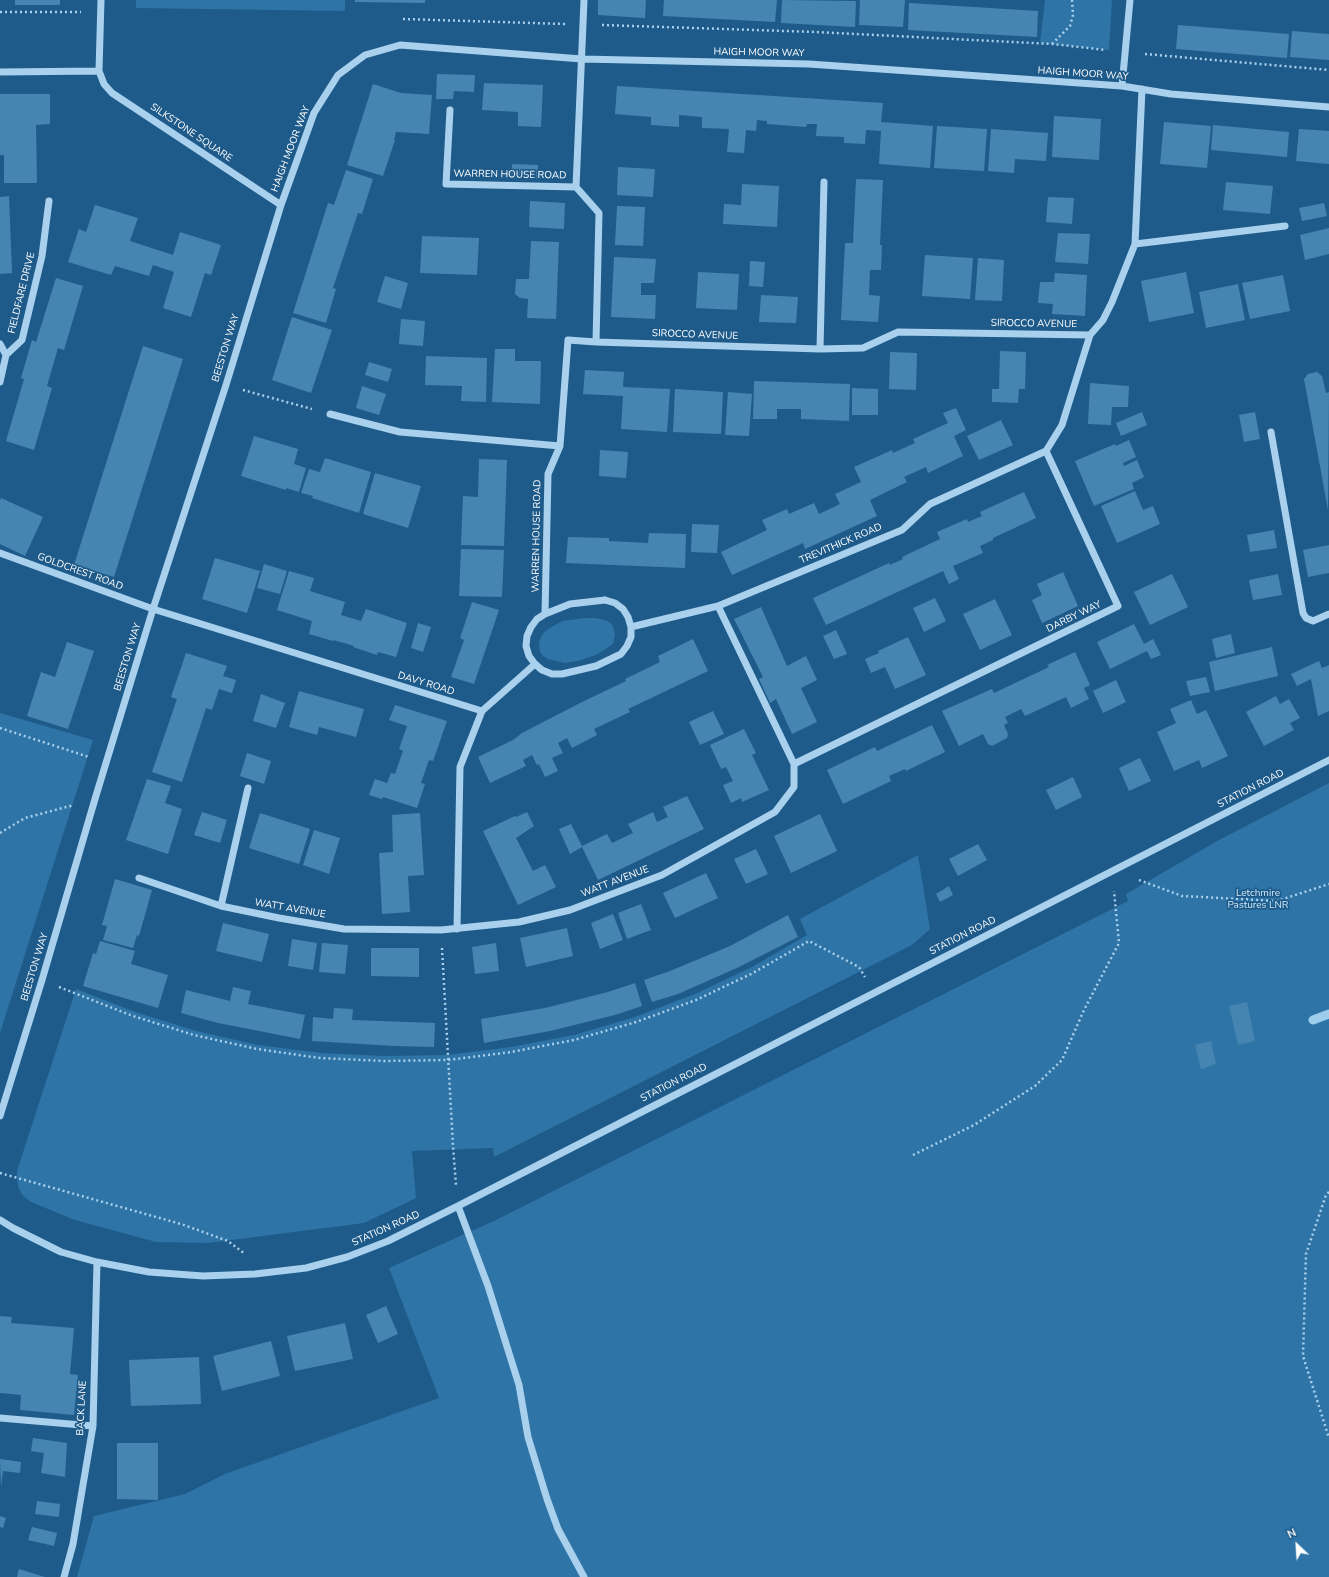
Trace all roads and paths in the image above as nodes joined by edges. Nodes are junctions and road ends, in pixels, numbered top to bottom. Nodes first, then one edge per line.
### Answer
1 (101, 0) edge
2 (584, 0) edge
3 (1072, 0) edge
4 (1130, 0) edge
5 (0, 12) edge
6 (100, 12) junction
7 (403, 19) dead end
8 (584, 25) junction
9 (1052, 44) junction
10 (1125, 52) junction
11 (582, 59) junction
12 (1329, 70) edge
13 (99, 71) junction
14 (0, 72) edge
15 (1122, 86) junction
16 (1142, 89) junction
17 (1329, 107) edge
18 (450, 110) dead end
19 (824, 182) dead end
20 (576, 187) junction
21 (49, 201) dead end
22 (281, 205) junction
23 (1284, 226) dead end
24 (1135, 244) junction
25 (1090, 335) junction
26 (568, 340) joint
27 (596, 342) junction
28 (0, 344) edge
29 (820, 349) junction
30 (6, 355) junction
31 (0, 382) edge
32 (226, 385) junction
33 (330, 414) joint
34 (1271, 432) dead end
35 (560, 446) junction
36 (1046, 451) junction
37 (0, 553) edge
38 (718, 606) junction
39 (153, 609) junction
40 (545, 614) junction
41 (1329, 614) edge
42 (631, 627) junction
43 (534, 664) junction
44 (482, 711) junction
45 (0, 728) edge
46 (1329, 760) edge
47 (106, 763) junction
48 (794, 764) junction
49 (248, 788) dead end
50 (95, 799) junction
51 (0, 833) edge
52 (1112, 871) junction
53 (139, 878) dead end
54 (1329, 884) edge
55 (220, 906) junction
56 (457, 929) junction
57 (440, 930) junction
58 (42, 980) junction
59 (874, 992) junction
60 (448, 1060) junction
61 (0, 1116) edge
62 (913, 1155) dead end
63 (0, 1174) edge
64 (1329, 1192) edge
65 (458, 1206) junction
66 (0, 1220) edge
67 (97, 1262) junction
68 (268, 1273) junction
69 (0, 1418) edge
70 (93, 1426) junction
71 (1329, 1438) edge
72 (64, 1577) edge
73 (584, 1577) edge

1 - 6 street
2 - 8 street, WARREN HOUSE ROAD
3 - 9 path
4 - 10 street
5 - 6 path
6 - 13 street
7 - 8 path
8 - 9 path
8 - 11 street, WARREN HOUSE ROAD
9 - 10 path
10 - 12 path
10 - 15 street
11 - 15 street, HAIGH MOOR WAY
11 - 20 street, WARREN HOUSE ROAD
11 - 22 street, HAIGH MOOR WAY
13 - 14 street
13 - 22 street, SILKSTONE SQUARE
15 - 16 street, HAIGH MOOR WAY
16 - 17 street, HAIGH MOOR WAY
16 - 24 street, SIROCCO AVENUE
18 - 20 street, WARREN HOUSE ROAD
19 - 29 street
20 - 27 street, WARREN HOUSE ROAD
21 - 30 street, FIELDFARE DRIVE
22 - 32 street, BEESTON WAY
23 - 24 street
24 - 25 street, SIROCCO AVENUE
25 - 29 street, SIROCCO AVENUE
25 - 36 street
26 - 27 street, SIROCCO AVENUE
26 - 35 street, WARREN HOUSE ROAD
27 - 29 street, SIROCCO AVENUE
28 - 30 street
30 - 31 street
32 - 33 path
32 - 39 street, BEESTON WAY
33 - 35 street
34 - 41 street
35 - 40 street, WARREN HOUSE ROAD
36 - 38 street, TREVITHICK ROAD
36 - 48 street, DARBY WAY
37 - 39 street, GOLDCREST ROAD
38 - 42 street, TREVITHICK ROAD
38 - 48 street, WATT AVENUE
39 - 44 street, DAVY ROAD
39 - 47 street, BEESTON WAY
40 - 42 street
40 - 43 street
42 - 43 street
43 - 44 street
44 - 56 street
45 - 47 path
46 - 52 street, STATION ROAD
47 - 50 street, BEESTON WAY
48 - 56 street, WATT AVENUE
49 - 55 street
50 - 51 path
50 - 58 street, BEESTON WAY
52 - 54 path
52 - 59 street, STATION ROAD
52 - 62 path
53 - 55 street, WATT AVENUE
55 - 57 street, WATT AVENUE
56 - 57 street, WATT AVENUE
57 - 60 path
58 - 60 path
58 - 61 street, BEESTON WAY
59 - 60 path
59 - 65 street, STATION ROAD
60 - 65 path
63 - 68 path
64 - 71 path
65 - 68 street, STATION ROAD
65 - 73 street
66 - 67 street, STATION ROAD
67 - 68 street, STATION ROAD
67 - 70 street, BACK LANE
69 - 70 street
70 - 72 street, BACK LANE

